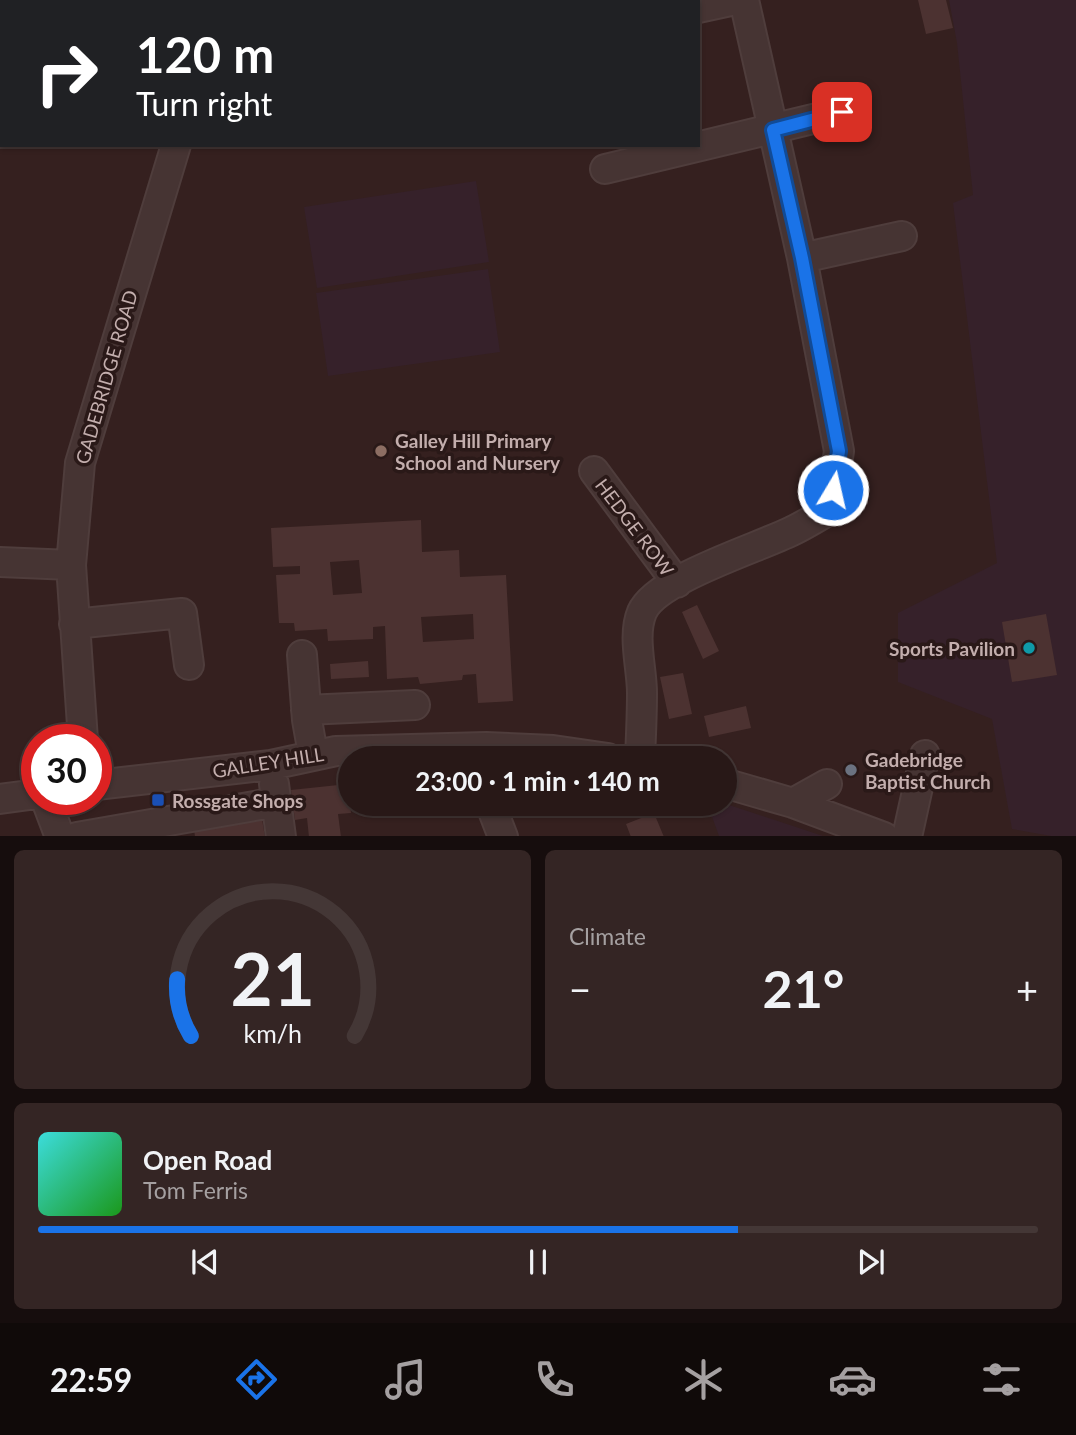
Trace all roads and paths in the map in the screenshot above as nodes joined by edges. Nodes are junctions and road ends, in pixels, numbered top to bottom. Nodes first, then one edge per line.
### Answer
1 (735, 0) edge
2 (744, 0) edge
3 (700, 8) edge
4 (842, 112) dead end
5 (773, 130) junction
6 (175, 147) edge
7 (700, 147) edge
8 (700, 147) edge
9 (605, 169) dead end
10 (902, 236) dead end
11 (802, 258) junction
12 (594, 471) dead end
13 (0, 562) edge
14 (71, 565) junction
15 (677, 583) junction
16 (74, 624) junction
17 (302, 655) dead end
18 (189, 666) dead end
19 (415, 705) dead end
20 (306, 710) junction
21 (82, 724) edge
22 (640, 746) edge
23 (338, 751) edge
24 (313, 754) junction
25 (925, 755) dead end
26 (271, 765) junction
27 (112, 783) edge
28 (827, 784) dead end
29 (737, 787) edge
30 (21, 796) edge
31 (0, 799) edge
32 (277, 802) junction
33 (793, 803) junction
34 (52, 815) edge
35 (496, 816) edge
36 (60, 836) edge
37 (77, 836) edge
38 (281, 836) edge
39 (503, 836) edge
40 (884, 836) edge
41 (907, 836) edge

1 - 3 street
2 - 5 street
4 - 5 street
5 - 7 street
5 - 11 street
6 - 14 street, GADEBRIDGE ROAD
8 - 9 street
10 - 11 street
11 - 15 street
12 - 15 street, HEDGE ROW
13 - 14 street
14 - 16 street, GADEBRIDGE ROAD
15 - 22 street
16 - 18 street
16 - 21 street, GADEBRIDGE ROAD
17 - 20 street
19 - 20 street
20 - 24 street
23 - 24 street, GALLEY HILL
24 - 26 street, GALLEY HILL
25 - 41 street
26 - 27 street, GALLEY HILL
26 - 32 street
28 - 33 street
29 - 33 street
30 - 31 street
32 - 37 street
32 - 38 street
33 - 40 street
34 - 36 street
35 - 39 street

